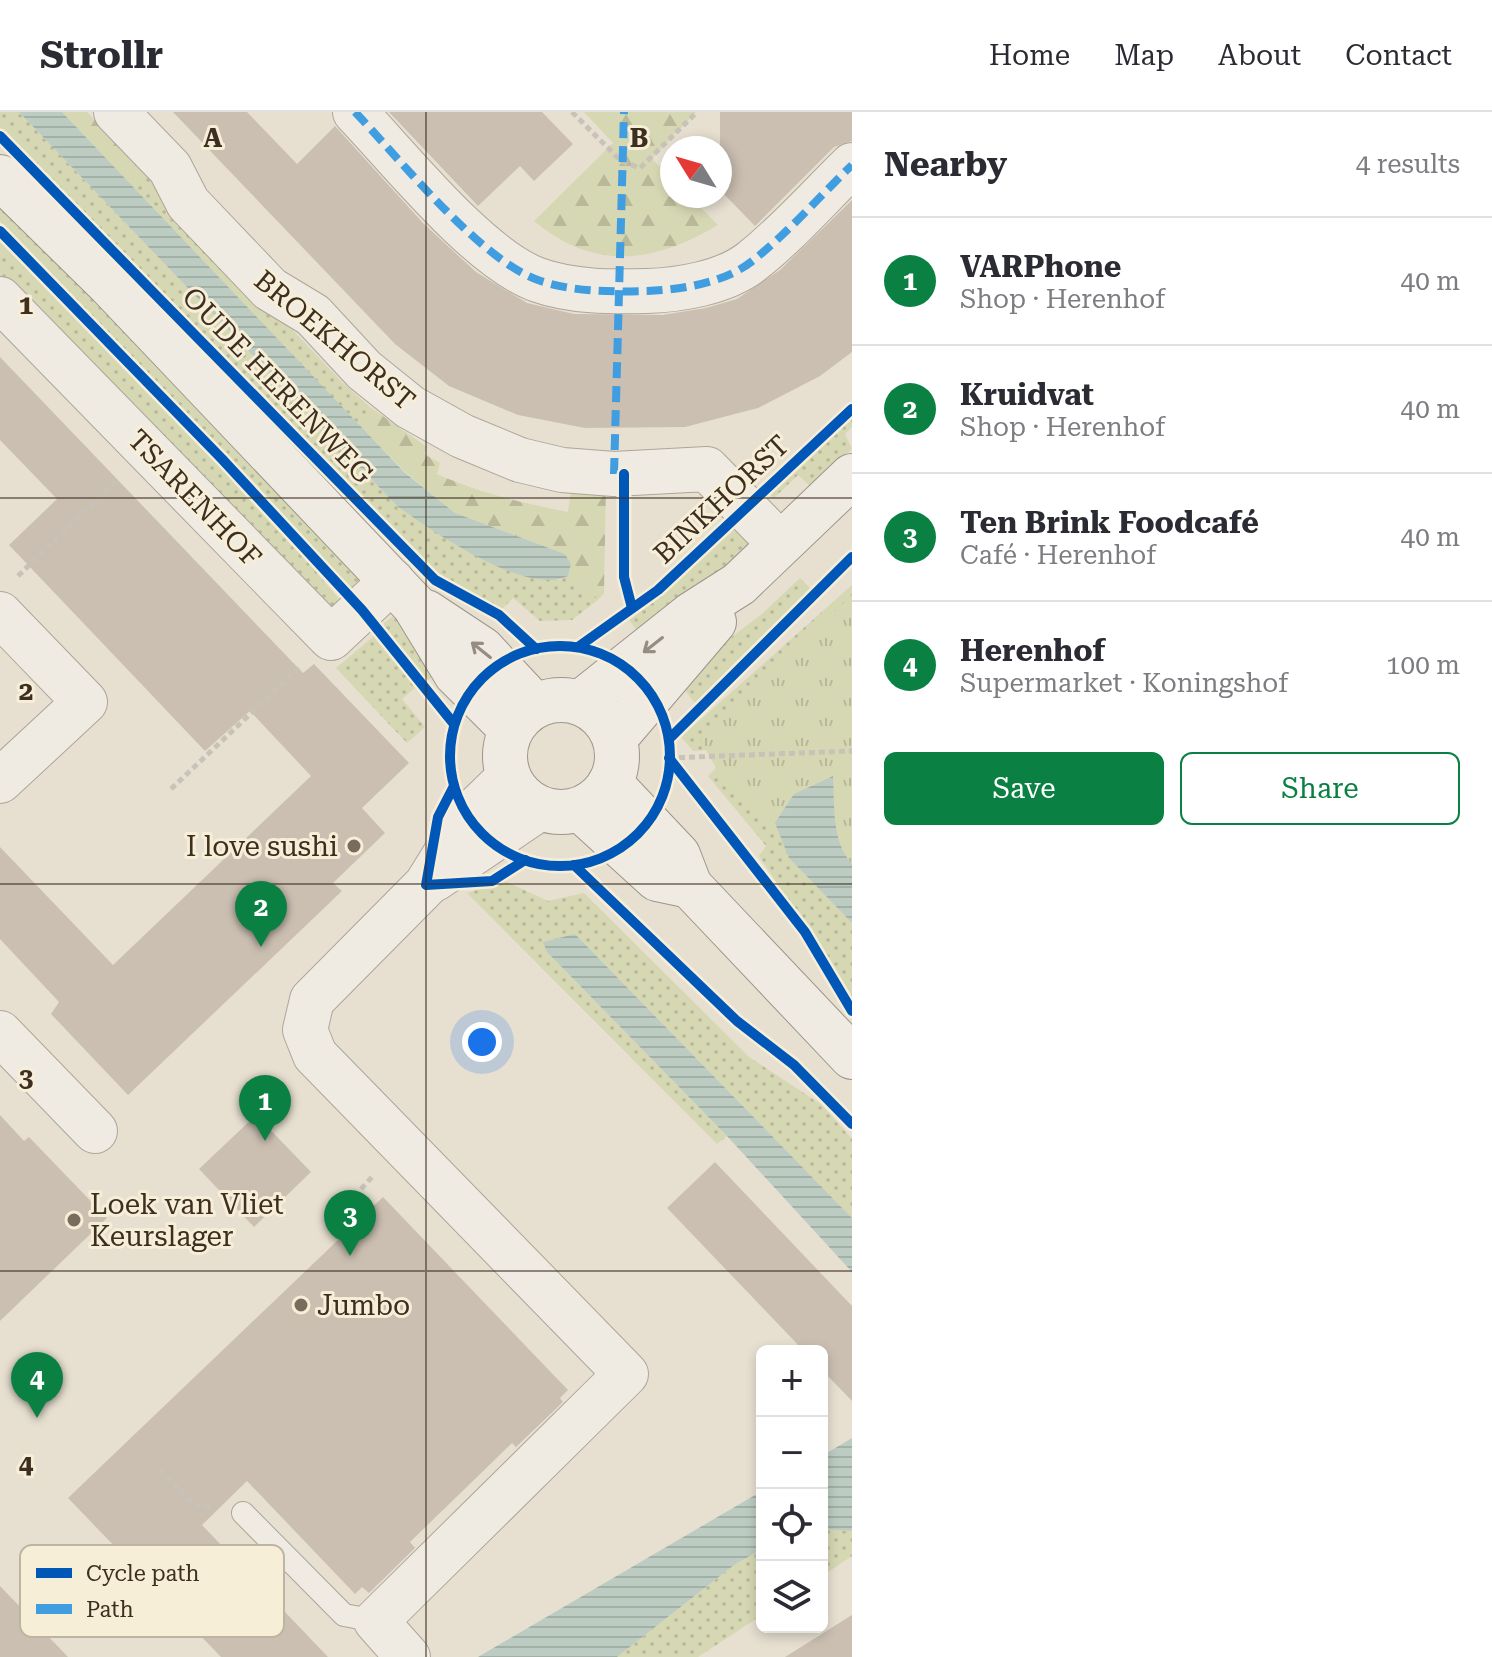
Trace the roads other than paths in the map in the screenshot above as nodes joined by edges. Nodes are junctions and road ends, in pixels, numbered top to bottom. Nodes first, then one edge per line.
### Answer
1 (116, 112) edge
2 (355, 112) edge
3 (852, 165) edge
4 (0, 177) edge
5 (0, 299) edge
6 (614, 474) joint
7 (852, 476) edge
8 (780, 544) junction
9 (739, 584) junction
10 (403, 593) junction
11 (6, 598) edge
12 (580, 703) junction
13 (523, 717) junction
14 (615, 738) junction
15 (508, 778) junction
16 (0, 781) edge
17 (577, 800) junction
18 (426, 885) junction
19 (690, 886) junction
20 (0, 1033) edge
21 (852, 1057) edge
22 (95, 1131) dead end
23 (243, 1513) road end
24 (275, 1545) edge
25 (284, 1554) edge
26 (376, 1621) junction
27 (408, 1657) edge

1 - 6 street, BROEKHORST
2 - 3 street
4 - 10 street, OUDE HERENWEG
5 - 10 street, TSARENHOF
6 - 8 street, BINKHORST
7 - 8 street
8 - 9 street
9 -> 12 street
9 - 14 street
10 - 13 street, OUDE HERENWEG
11 - 16 street
12 - 13 street
12 - 14 street
13 - 15 street
14 - 17 street
15 - 17 street
15 - 18 street
17 - 18 street
17 - 19 street
17 - 19 street
18 - 26 street
19 - 21 street
20 - 22 street
23 - 24 lane
25 - 26 lane
26 - 27 street

